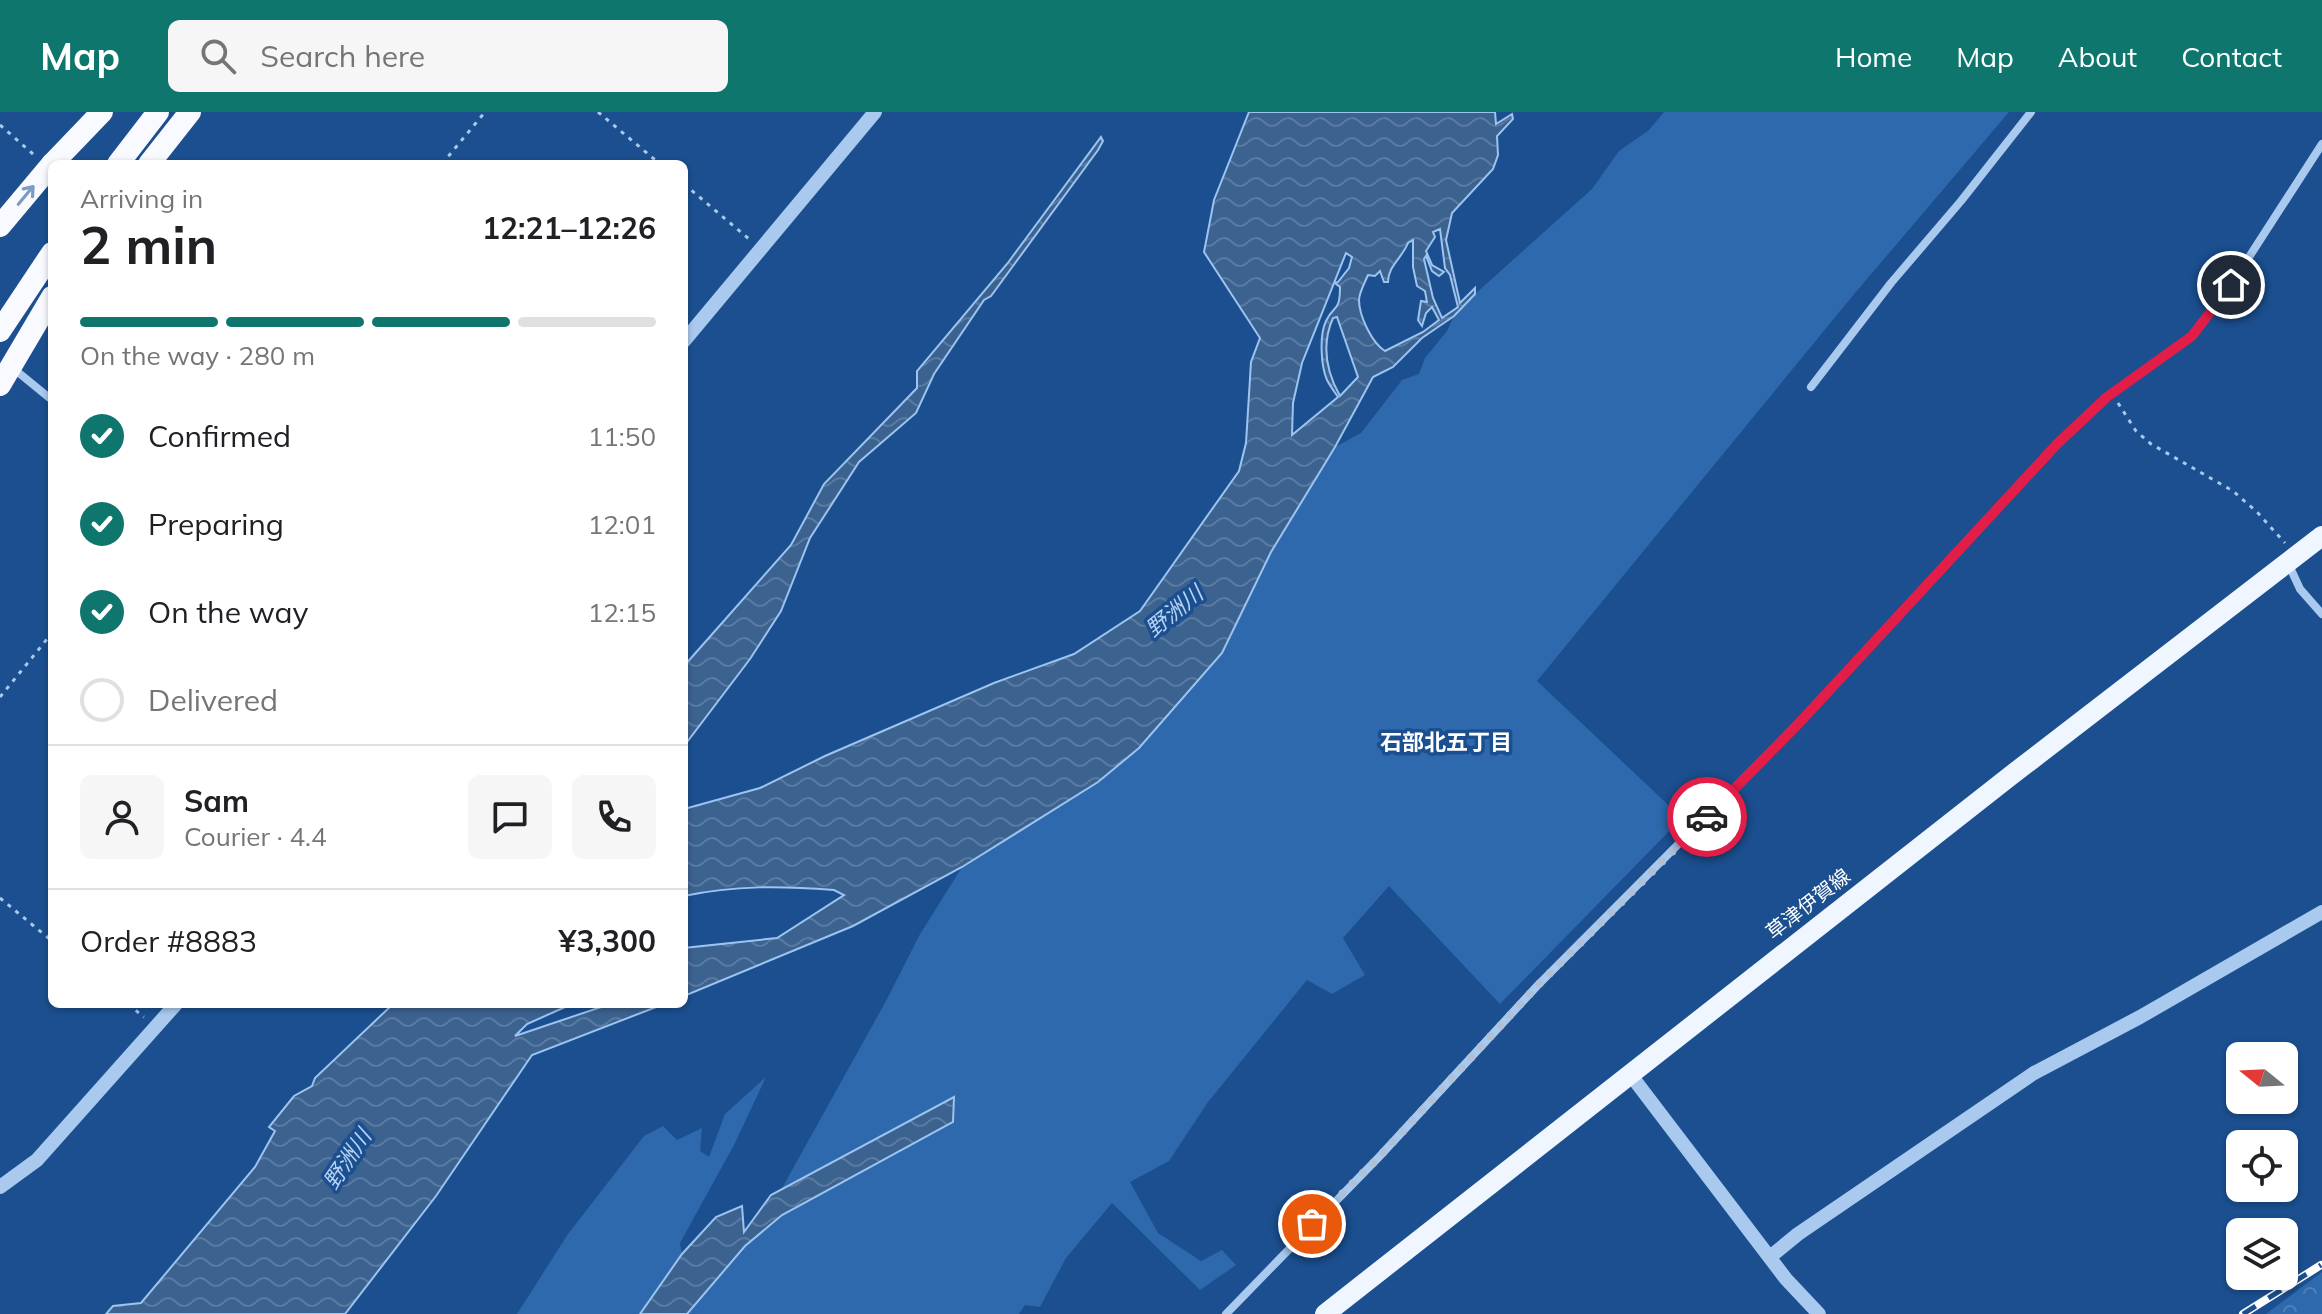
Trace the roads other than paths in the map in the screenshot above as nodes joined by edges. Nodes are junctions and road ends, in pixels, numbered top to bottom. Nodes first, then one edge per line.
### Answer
1 (102, 112) edge
2 (158, 112) edge
3 (190, 112) edge
4 (875, 112) edge
5 (2031, 112) edge
6 (2322, 144) edge
7 (56, 160) edge
8 (121, 160) edge
9 (152, 160) edge
10 (48, 169) edge
11 (0, 226) edge
12 (48, 259) edge
13 (48, 304) edge
14 (0, 331) edge
15 (688, 336) edge
16 (5, 376) edge
17 (1811, 387) dead end
18 (48, 398) edge
19 (2322, 536) edge
20 (2288, 563) junction
21 (2322, 614) edge
22 (2322, 912) edge
23 (172, 1008) edge
24 (1630, 1074) junction
25 (0, 1187) edge
26 (1770, 1257) junction
27 (1226, 1314) edge
28 (1325, 1314) edge
29 (1819, 1314) edge

1 - 7 highway
2 - 8 highway
3 - 9 highway
4 - 15 street
5 - 17 street
6 - 27 street
11 -> 10 highway
12 - 14 highway
13 - 16 highway
16 - 18 street
19 - 20 main road, 草津伊賀線
20 - 21 street
20 - 24 main road, 草津伊賀線
22 - 26 street
23 - 25 street
24 - 26 street
24 - 28 main road, 草津伊賀線
26 - 29 street

